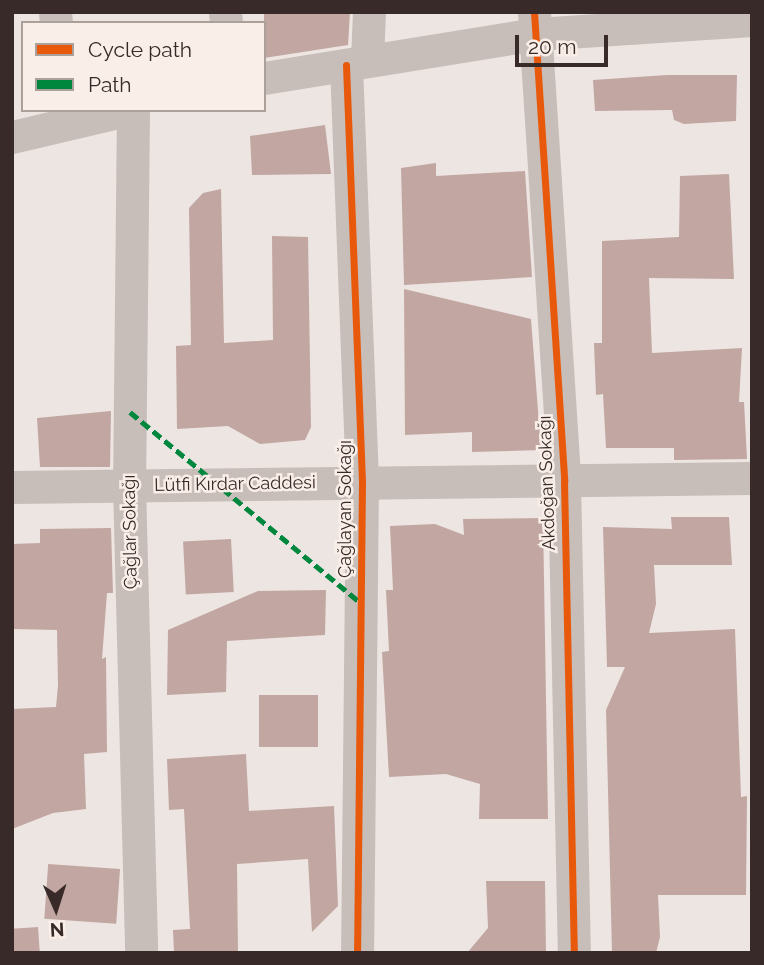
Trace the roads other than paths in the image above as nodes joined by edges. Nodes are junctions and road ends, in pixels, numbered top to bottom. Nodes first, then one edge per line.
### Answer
1 (369, 12) edge
2 (752, 20) edge
3 (535, 23) edge
4 (357, 63) junction
5 (266, 78) edge
6 (111, 112) edge
7 (133, 112) edge
8 (67, 118) edge
9 (12, 136) edge
10 (752, 478) edge
11 (564, 481) junction
12 (362, 482) junction
13 (129, 486) junction
14 (12, 487) edge
15 (141, 953) edge
16 (357, 953) edge
17 (574, 953) edge

1 - 4 street, Çağlayan Sokağı
2 - 3 street
3 - 4 street
3 - 11 street, Akdoğan Sokağı
4 - 5 street
4 - 12 street, Çağlayan Sokağı
6 - 8 street
7 - 13 street, Çağlar Sokağı
8 - 9 street
10 - 11 street, Lütfi Kırdar Caddesi
11 - 12 street, Lütfi Kırdar Caddesi
11 - 17 street, Akdoğan Sokağı
12 - 13 street, Lütfi Kırdar Caddesi
12 - 16 street, Çağlayan Sokağı
13 - 14 street, Lütfi Kırdar Caddesi
13 - 15 street, Çağlar Sokağı

